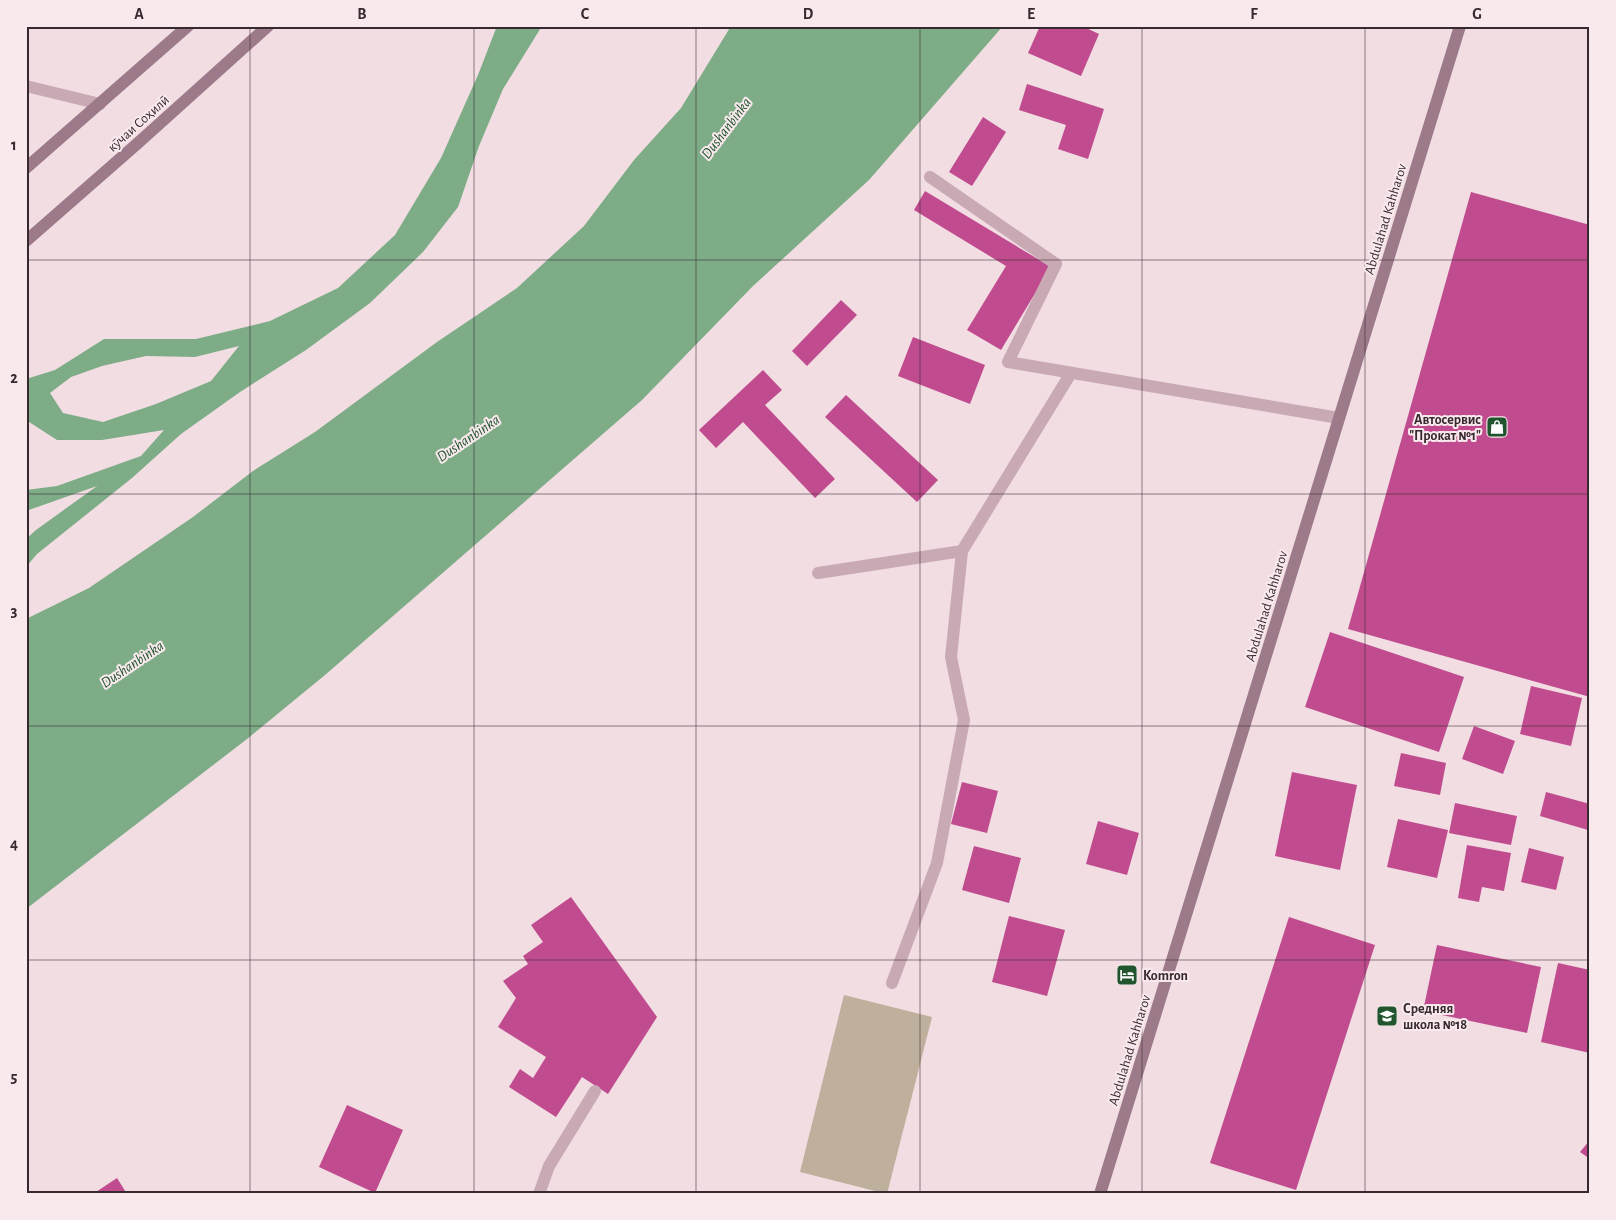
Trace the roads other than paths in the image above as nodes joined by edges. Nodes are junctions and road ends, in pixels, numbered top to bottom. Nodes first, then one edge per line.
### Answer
1 (188, 26) edge
2 (268, 26) edge
3 (1460, 26) edge
4 (26, 86) edge
5 (100, 104) junction
6 (26, 168) edge
7 (930, 177) dead end
8 (26, 241) edge
9 (1071, 373) junction
10 (1339, 418) junction
11 (962, 550) junction
12 (818, 573) dead end
13 (892, 983) dead end
14 (595, 1091) dead end
15 (539, 1194) edge
16 (1100, 1194) edge

1 - 5 main road
2 - 8 main road, кӯчаи Соҳилӣ
3 - 10 main road, Abdulahad Kahharov
4 - 5 street
5 - 6 main road
7 - 9 street
9 - 10 street
9 - 11 street
10 - 16 main road, Abdulahad Kahharov
11 - 12 street
11 - 13 street
14 - 15 street

